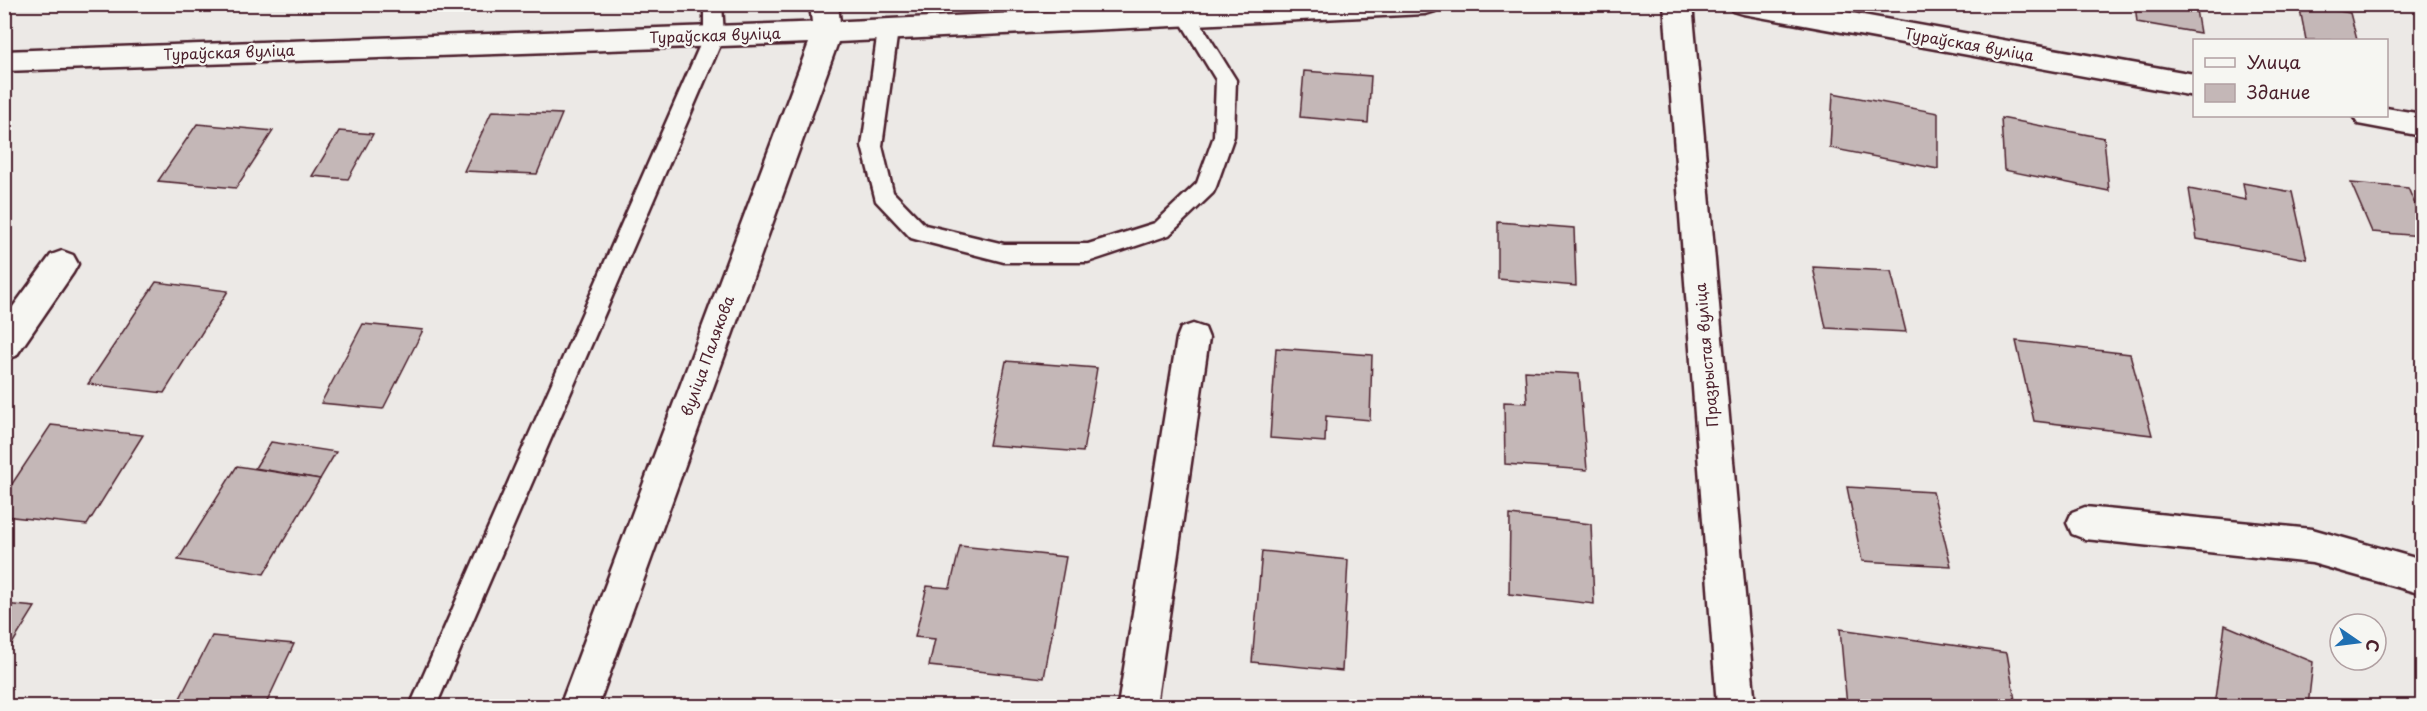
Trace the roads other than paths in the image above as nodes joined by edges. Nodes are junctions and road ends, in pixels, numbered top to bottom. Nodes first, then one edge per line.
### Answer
1 (713, 4) edge
2 (1425, 4) edge
3 (1678, 4) edge
4 (1743, 4) edge
5 (1186, 16) junction
6 (826, 18) edge
7 (888, 30) junction
8 (714, 36) junction
9 (4, 61) edge
10 (2193, 85) edge
11 (2374, 117) edge
12 (2422, 125) edge
13 (62, 264) dead end
14 (1194, 338) dead end
15 (4, 346) edge
16 (2085, 523) dead end
17 (2422, 578) edge
18 (423, 706) edge
19 (579, 706) edge
20 (1137, 706) edge
21 (1736, 706) edge

1 - 8 lane
2 - 5 street, Тураўская вуліца
3 - 21 street, Празрыстая вуліца
4 - 10 street, Тураўская вуліца
5 - 7 street, Тураўская вуліца
5 - 7 lane
6 - 7 street, Тураўская вуліца
6 - 8 street, Тураўская вуліца
6 - 19 street, вуліца Палякова
8 - 9 street, Тураўская вуліца
8 - 18 lane
11 - 12 street
13 - 15 street
14 - 20 street
16 - 17 street

